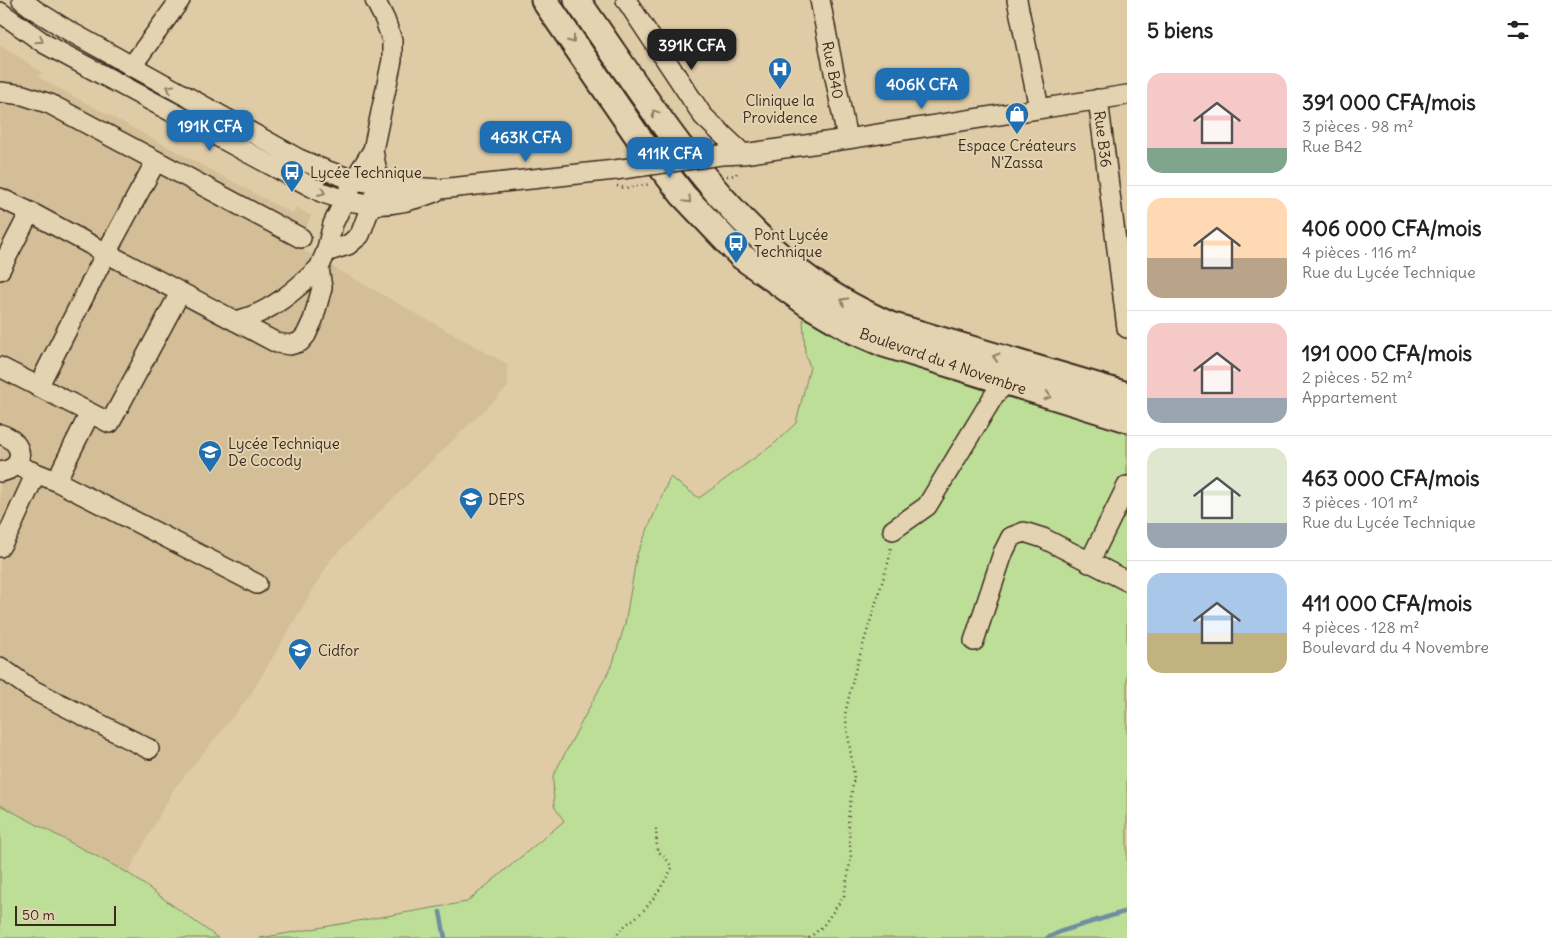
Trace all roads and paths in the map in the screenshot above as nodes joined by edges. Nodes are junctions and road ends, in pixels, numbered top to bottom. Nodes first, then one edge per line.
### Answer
1 (22, 0) edge
2 (180, 0) edge
3 (374, 0) edge
4 (544, 0) edge
5 (577, 0) edge
6 (581, 0) edge
7 (626, 0) edge
8 (820, 0) edge
9 (1017, 0) edge
10 (0, 12) edge
11 (599, 31) junction
12 (131, 67) junction
13 (0, 92) edge
14 (1127, 95) edge
15 (1098, 99) junction
16 (1039, 108) junction
17 (847, 139) junction
18 (372, 150) junction
19 (743, 154) junction
20 (156, 161) junction
21 (354, 180) junction
22 (378, 184) junction
23 (440, 190) junction
24 (0, 198) edge
25 (344, 201) junction
26 (372, 205) junction
27 (30, 212) junction
28 (300, 238) dead end
29 (106, 253) junction
30 (322, 260) junction
31 (0, 270) edge
32 (180, 293) junction
33 (235, 321) junction
34 (1127, 328) edge
35 (0, 367) edge
36 (1007, 383) junction
37 (38, 387) junction
38 (1127, 395) edge
39 (90, 413) junction
40 (1127, 419) edge
41 (0, 434) edge
42 (8, 469) edge
43 (36, 473) junction
44 (56, 481) junction
45 (1127, 486) edge
46 (5, 527) edge
47 (893, 530) joint
48 (0, 547) edge
49 (1089, 563) junction
50 (1127, 581) edge
51 (257, 584) dead end
52 (974, 641) dead end
53 (0, 668) edge
54 (149, 749) dead end
55 (656, 827) dead end
56 (615, 938) edge
57 (809, 938) edge

1 - 12 street
2 - 12 street
3 - 18 street
4 -> 36 main road, Boulevard du 4 Novembre
5 - 11 main road, Boulevard du 4 Novembre
6 - 11 main road
7 - 19 street
8 - 17 street, Rue B40
9 - 16 street
10 -> 25 street
38 -> 11 main road, Boulevard du 4 Novembre
21 -> 12 street
13 - 20 street
14 - 15 street
15 - 16 street
15 - 34 street, Rue B36
16 - 17 street
17 - 19 street
18 - 21 street
18 - 22 street
19 - 23 street, bridge
20 - 28 street
20 - 29 street
21 - 22 street
21 - 25 street
22 - 23 street
22 - 26 street
23 - 26 street
24 - 27 street
25 - 26 street
25 - 30 street
26 - 30 street
27 - 29 street
27 - 31 street
29 - 32 street
29 - 37 street
30 - 33 street
30 - 33 street
32 - 33 street
32 - 39 street
35 - 37 street
36 -> 40 main road, Boulevard du 4 Novembre
36 - 47 street
37 - 39 street
39 - 44 street
41 - 42 street
42 - 43 street
43 - 44 street
43 - 46 street
44 - 51 street
45 - 49 street
46 - 48 street
47 - 57 path
49 - 50 street
49 - 52 street
53 - 54 street
55 - 56 path

